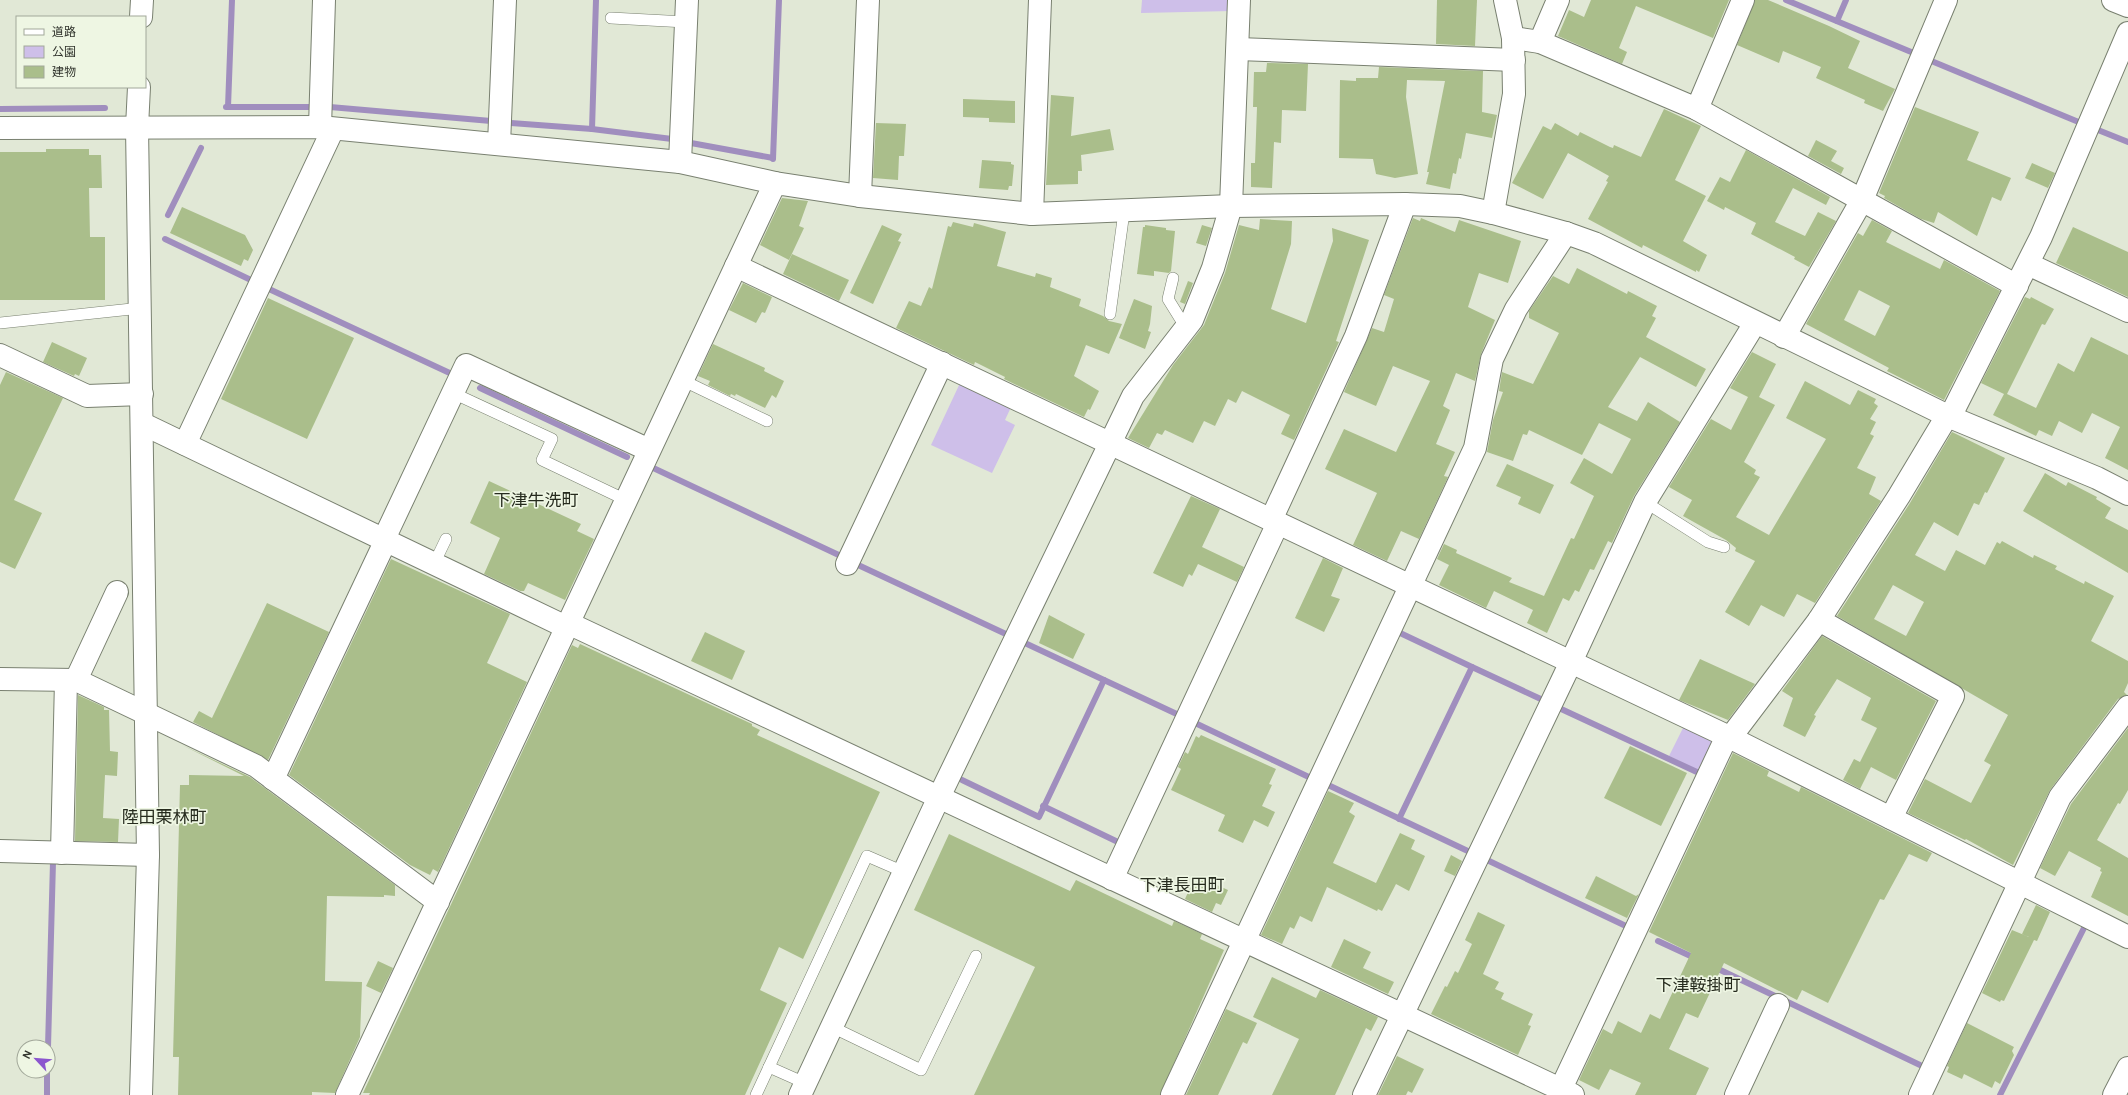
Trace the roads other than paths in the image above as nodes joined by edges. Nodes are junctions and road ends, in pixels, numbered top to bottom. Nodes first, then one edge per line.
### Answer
1 (142, 0) edge
2 (324, 0) edge
3 (505, 0) edge
4 (687, 0) edge
5 (868, 0) edge
6 (1040, 0) edge
7 (1239, 0) edge
8 (1505, 0) edge
9 (1558, 0) edge
10 (1743, 0) edge
11 (1946, 0) edge
12 (2113, 0) edge
13 (2128, 6) edge
14 (141, 16) edge
15 (611, 18) dead end
16 (686, 22) junction
17 (2128, 33) edge
18 (1513, 38) junction
19 (1540, 42) junction
20 (1238, 49) junction
21 (1514, 60) junction
22 (139, 88) edge
23 (1697, 109) junction
24 (137, 127) junction
25 (0, 128) edge
26 (327, 128) junction
27 (500, 144) junction
28 (680, 162) junction
29 (775, 183) junction
30 (860, 196) junction
31 (1862, 200) junction
32 (1405, 204) junction
33 (1231, 206) junction
34 (1124, 212) junction
35 (1493, 213) junction
36 (1032, 214) junction
37 (1566, 233) junction
38 (2028, 264) junction
39 (736, 266) junction
40 (1173, 278) dead end
41 (2017, 286) junction
42 (141, 308) junction
43 (2128, 311) edge
44 (1110, 314) dead end
45 (0, 323) edge
46 (1755, 323) junction
47 (1186, 328) junction
48 (1784, 337) junction
49 (0, 355) edge
50 (942, 363) junction
51 (682, 380) junction
52 (453, 393) junction
53 (142, 394) junction
54 (1949, 417) junction
55 (767, 420) dead end
56 (143, 424) junction
57 (1109, 443) junction
58 (185, 444) junction
59 (649, 450) junction
60 (2128, 494) edge
61 (626, 500) junction
62 (1645, 502) junction
63 (1275, 521) junction
64 (446, 539) dead end
65 (385, 540) junction
66 (1724, 547) dead end
67 (434, 564) junction
68 (848, 564) dead end
69 (1410, 586) junction
70 (117, 592) dead end
71 (1818, 620) junction
72 (567, 625) junction
73 (1571, 662) junction
74 (0, 679) edge
75 (71, 680) junction
76 (2128, 707) edge
77 (146, 713) junction
78 (1728, 737) junction
79 (273, 779) junction
80 (939, 797) junction
81 (1891, 818) junction
82 (0, 851) edge
83 (62, 853) junction
84 (148, 855) junction
85 (904, 872) junction
86 (1112, 879) junction
87 (2019, 882) junction
88 (438, 902) junction
89 (2128, 936) edge
90 (1244, 941) junction
91 (976, 956) dead end
92 (1778, 1005) dead end
93 (1403, 1015) junction
94 (832, 1028) junction
95 (769, 1067) junction
96 (2128, 1068) edge
97 (803, 1089) edge
98 (1564, 1093) edge
99 (141, 1095) edge
100 (347, 1095) edge
101 (756, 1095) edge
102 (1172, 1095) edge
103 (1364, 1095) edge
104 (1736, 1095) edge
105 (1920, 1095) edge
106 (2114, 1095) edge

1 - 14 street
2 - 26 street
3 - 27 street
4 - 16 street
5 - 30 street
6 - 36 street
7 - 20 street
8 - 18 street
9 - 19 street
10 - 23 street
11 - 31 street
12 - 13 street
15 - 16 lane
16 - 28 street
17 - 38 street
18 - 19 street
18 - 21 street
19 - 23 street
20 - 21 street
20 - 33 street
21 - 35 street
22 - 24 street
23 - 31 street
24 - 25 street
24 - 26 street
24 - 42 street
26 - 27 street
26 - 58 street
27 - 28 street
28 - 29 street
29 - 30 street
29 - 39 street
30 - 36 street
31 - 41 street
31 - 48 street
32 - 33 street
32 - 35 street
32 - 63 street
33 - 34 street
33 - 47 street
34 - 36 street
34 - 44 lane
35 - 37 street
37 - 46 street
37 - 69 street
38 - 41 street
38 - 43 street
39 - 50 street
39 - 51 street
40 - 47 lane
41 - 54 street
42 - 45 lane
42 - 53 street
46 - 48 street
46 - 62 street
47 - 57 street
48 - 54 street
49 - 53 street
50 - 57 street
50 - 68 street
51 - 55 lane
51 - 59 street
52 - 59 street
52 - 61 lane
52 - 65 street
53 - 56 street
54 - 60 street
54 - 71 street
56 - 58 street
56 - 77 street
57 - 63 street
57 - 80 street
58 - 65 street
59 - 61 street
61 - 72 street
62 - 66 lane
62 - 73 street
63 - 69 street
63 - 86 street
64 - 67 lane
65 - 67 street
65 - 79 street
67 - 72 street
69 - 73 street
69 - 90 street
70 - 75 street
71 - 78 street
71 - 81 street
72 - 80 street
72 - 88 street
73 - 78 street
73 - 93 street
74 - 75 street
75 - 77 street
75 - 83 street
76 - 87 street
77 - 79 street
77 - 84 street
78 - 81 street
78 - 98 street
79 - 88 street
80 - 85 street
80 - 86 street
81 - 87 street
82 - 83 street
83 - 84 street
84 - 99 street
85 - 94 street
85 - 95 lane
86 - 90 street
87 - 89 street
87 - 105 street
88 - 100 street
90 - 93 street
90 - 102 street
91 - 94 lane
92 - 104 street
93 - 98 street
93 - 103 street
94 - 97 street
95 - 97 lane
95 - 101 lane
96 - 106 street

